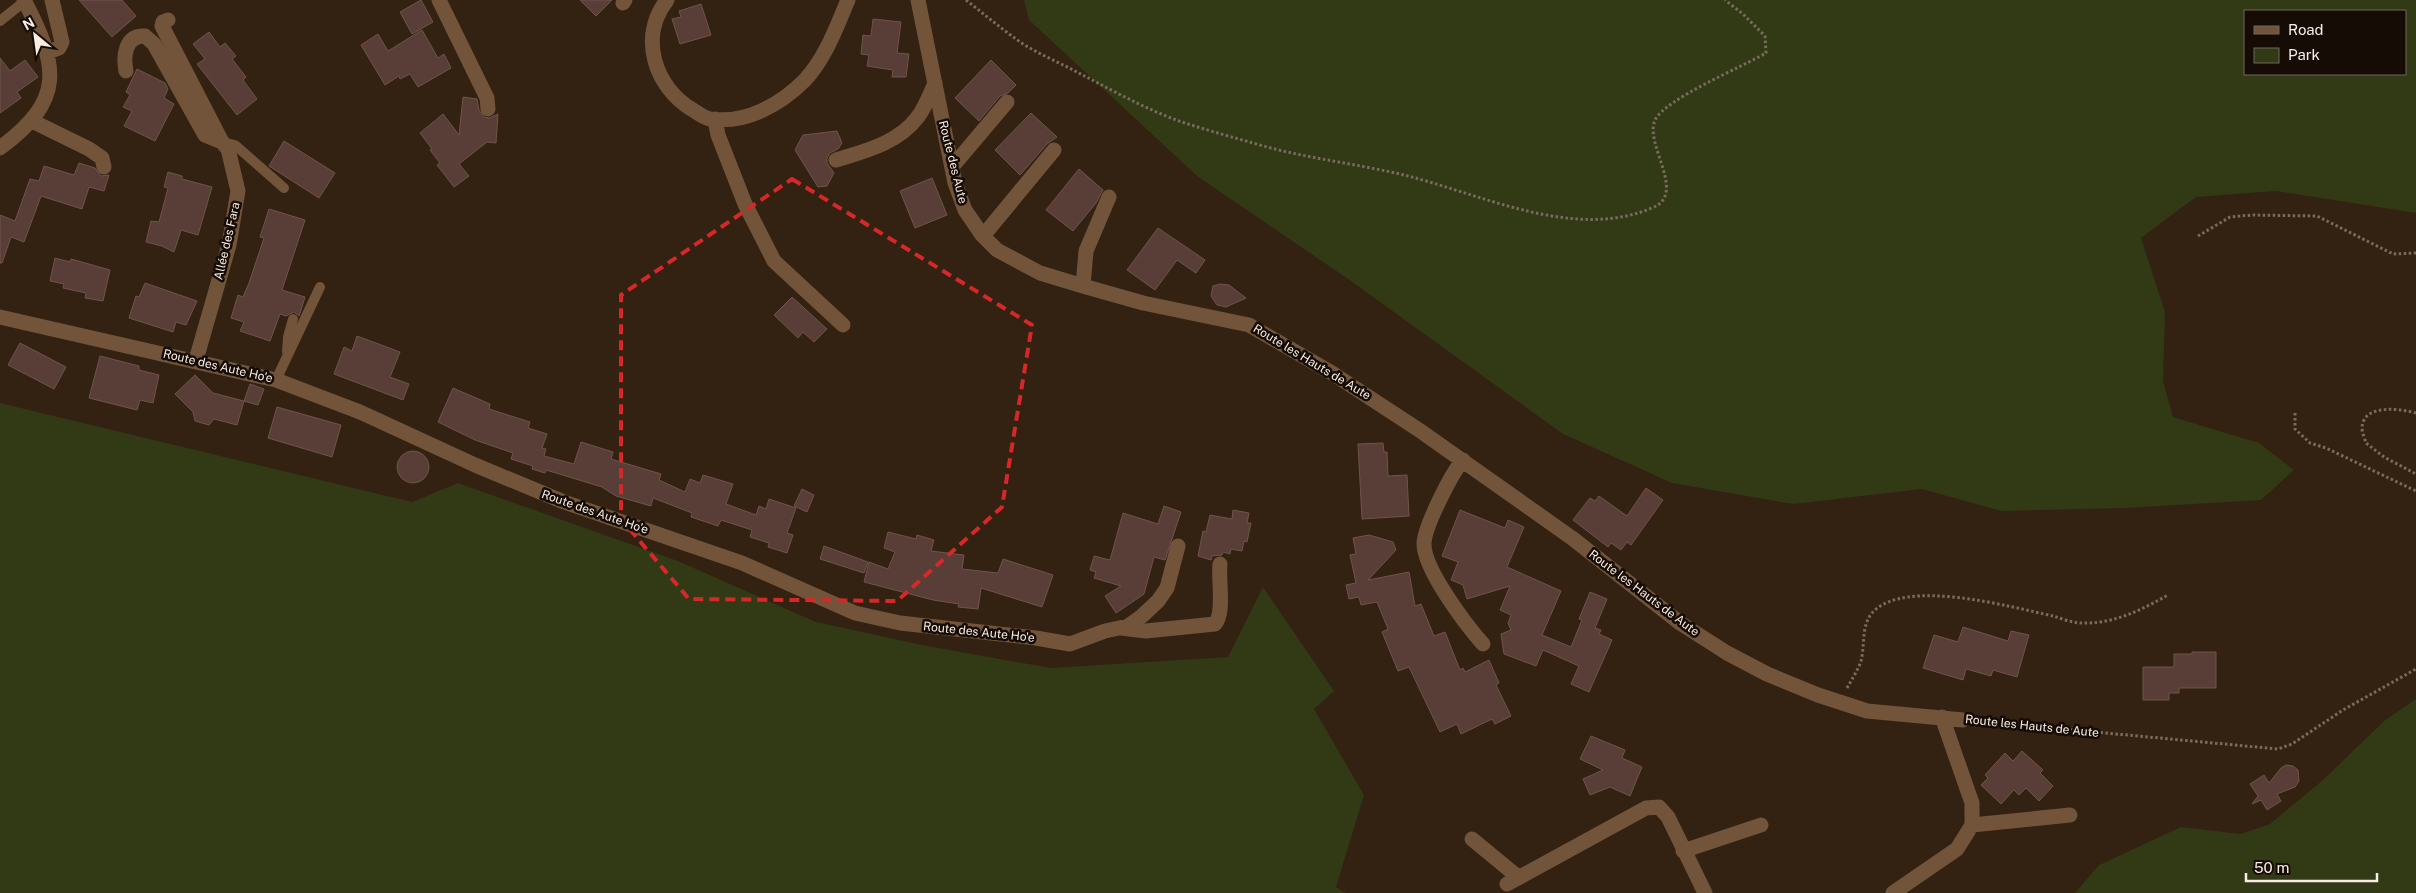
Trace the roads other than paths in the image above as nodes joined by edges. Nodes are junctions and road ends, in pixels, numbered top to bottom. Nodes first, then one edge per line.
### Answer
1 (52, 0) edge
2 (439, 0) edge
3 (667, 0) edge
4 (834, 0) edge
5 (918, 0) edge
6 (24, 1) edge
7 (845, 7) edge
8 (168, 20) dead end
9 (0, 21) edge
10 (48, 52) junction
11 (126, 72) dead end
12 (935, 83) junction
13 (1008, 102) dead end
14 (488, 109) dead end
15 (715, 119) junction
16 (32, 121) junction
17 (222, 142) junction
18 (0, 148) edge
19 (1054, 150) dead end
20 (836, 160) dead end
21 (104, 167) dead end
22 (952, 167) junction
23 (284, 188) dead end
24 (1109, 198) dead end
25 (983, 236) junction
26 (1083, 286) junction
27 (320, 287) dead end
28 (1143, 302) joint
29 (0, 317) edge
30 (293, 319) dead end
31 (843, 325) dead end
32 (287, 356) junction
33 (196, 360) junction
34 (276, 380) junction
35 (1463, 460) junction
36 (1178, 546) dead end
37 (1220, 564) dead end
38 (1119, 628) junction
39 (1483, 644) dead end
40 (1942, 717) junction
41 (1963, 720) road end
42 (2070, 815) dead end
43 (1761, 825) dead end
44 (1972, 825) junction
45 (1472, 839) dead end
46 (1684, 850) junction
47 (1704, 893) edge
48 (1893, 893) edge

1 - 10 street
2 - 14 street
3 - 15 street
4 - 7 street
5 - 12 street, Route des Aute
6 - 9 lane
6 - 10 street
7 - 15 street
8 - 17 street, Allée des Fara
10 - 16 street
11 - 17 street
12 - 20 street
12 - 22 street, Route des Aute
13 - 22 street
15 - 31 street
16 - 18 street
16 - 21 street
17 - 23 lane
17 - 33 street, Allée des Fara
19 - 25 street
22 - 25 street, Route des Aute
24 - 26 street
25 - 26 street, Route des Aute
26 - 28 street, Route des Aute
27 - 32 lane
28 - 35 street, Route les Hauts de Aute
29 - 33 street, Route des Aute Ho'e
30 - 32 lane
32 - 34 lane
33 - 34 street, Route des Aute Ho'e
34 - 38 street, Route des Aute Ho'e
35 - 39 street
35 - 40 street, Route les Hauts de Aute
36 - 38 street, Route des Aute Ho'e
37 - 38 street
40 - 41 street, Route les Hauts de Aute
40 - 44 street
42 - 44 street
43 - 46 street
44 - 48 street
45 - 46 street
46 - 47 street

